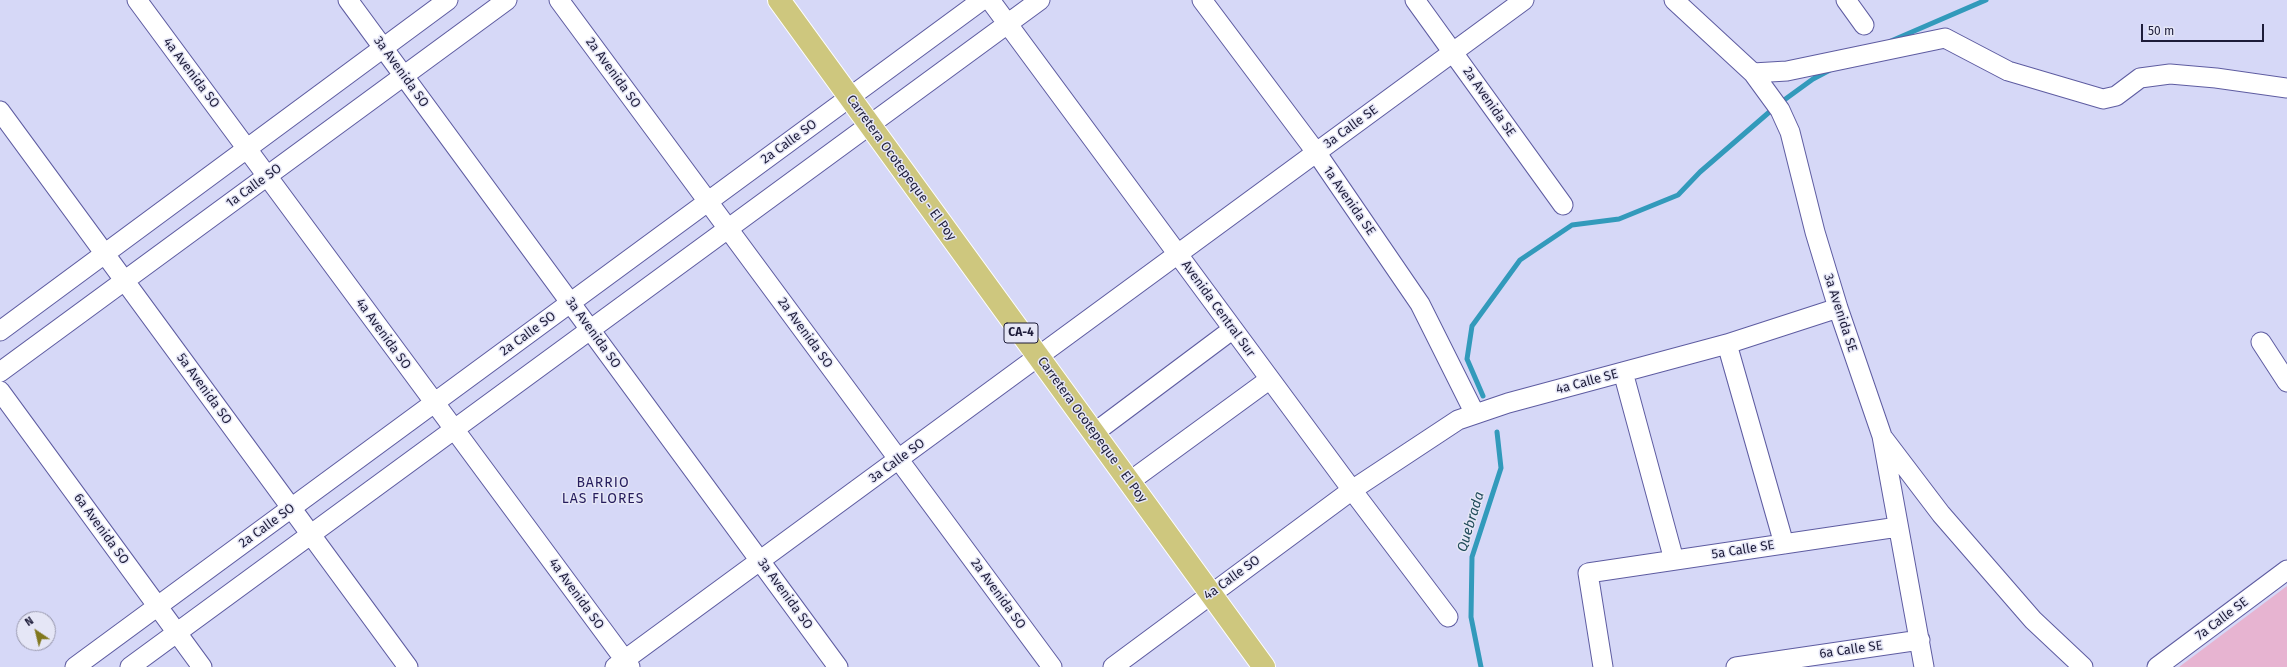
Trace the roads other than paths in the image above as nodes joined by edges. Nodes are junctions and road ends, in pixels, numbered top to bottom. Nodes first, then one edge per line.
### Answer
1 (137, 0) edge
2 (348, 0) edge
3 (448, 0) edge
4 (507, 0) edge
5 (559, 0) edge
6 (779, 0) edge
7 (982, 0) edge
8 (990, 0) edge
9 (1040, 0) edge
10 (1202, 0) edge
11 (1416, 0) edge
12 (1524, 0) edge
13 (1674, 0) edge
14 (1846, 0) edge
15 (1008, 24) junction
16 (1864, 25) dead end
17 (383, 48) junction
18 (1453, 52) junction
19 (1753, 73) junction
20 (404, 76) junction
21 (2287, 88) edge
22 (850, 97) junction
23 (0, 111) edge
24 (870, 125) junction
25 (247, 149) junction
26 (1316, 152) junction
27 (267, 176) junction
28 (708, 201) junction
29 (1563, 205) dead end
30 (728, 229) junction
31 (105, 254) junction
32 (1178, 254) junction
33 (124, 281) junction
34 (570, 303) junction
35 (1838, 308) junction
36 (1233, 329) junction
37 (590, 330) junction
38 (0, 331) edge
39 (2261, 342) dead end
40 (1727, 344) junction
41 (1038, 356) junction
42 (0, 372) edge
43 (1623, 372) junction
44 (1270, 379) junction
45 (2287, 382) edge
46 (0, 391) edge
47 (434, 402) junction
48 (1475, 414) junction
49 (454, 429) junction
50 (1094, 433) junction
51 (1882, 436) junction
52 (898, 459) junction
53 (1130, 482) junction
54 (1352, 490) junction
55 (291, 508) junction
56 (1898, 527) junction
57 (310, 534) junction
58 (1784, 544) junction
59 (760, 560) junction
60 (1674, 560) junction
61 (2287, 570) edge
62 (1211, 594) junction
63 (158, 606) junction
64 (1448, 617) dead end
65 (177, 632) junction
66 (1920, 640) junction
67 (623, 665) edge
68 (75, 667) edge
69 (130, 667) edge
70 (202, 667) edge
71 (408, 667) edge
72 (838, 667) edge
73 (1052, 667) edge
74 (1113, 667) edge
75 (1264, 667) edge
76 (1603, 667) edge
77 (1736, 667) edge
78 (1924, 667) edge
79 (2083, 667) edge
80 (2157, 667) edge

1 - 25 street, 4a Avenida SO
2 - 17 street, 3a Avenida SO
3 - 17 street
4 - 20 street, 1a Calle SO
5 - 28 street, 2a Avenida SO
6 - 22 main road, Carretera Ocotepeque - El Poy / CA-4
7 - 22 street, 2a Calle SO
8 - 15 street, Avenida Central Sur
9 - 15 street
10 - 26 street, 1a Avenida SE
11 - 18 street, 2a Avenida SE
12 - 18 street, 3a Calle SE
13 - 19 street, 3a Avenida SE
14 - 16 street
15 - 24 street
15 - 32 street, Avenida Central Sur
17 - 20 street, 3a Avenida SO
17 - 25 street
18 - 26 street, 3a Calle SE
18 - 29 street, 2a Avenida SE
19 - 21 street
19 - 35 street, 3a Avenida SE
20 - 27 street, 1a Calle SO
20 - 34 street, 3a Avenida SO
22 - 24 main road, Carretera Ocotepeque - El Poy / CA-4
22 - 28 street, 2a Calle SO
23 - 31 street, 5a Avenida SO
24 - 30 street
24 - 41 main road, Carretera Ocotepeque - El Poy / CA-4
25 - 27 street, 4a Avenida SO
25 - 31 street
26 - 32 street, 3a Calle SE
26 - 48 street, 1a Avenida SE
27 - 33 street, 1a Calle SO
27 - 47 street, 4a Avenida SO
28 - 30 street, 2a Avenida SO
28 - 34 street, 2a Calle SO
30 - 37 street
30 - 52 street, 2a Avenida SO
31 - 33 street, 5a Avenida SO
31 - 38 street
32 - 36 street, Avenida Central Sur
32 - 41 street, 3a Calle SO
33 - 42 street, 1a Calle SO
33 - 55 street, 5a Avenida SO
34 - 37 street, 3a Avenida SO
34 - 47 street, 2a Calle SO
35 - 40 street, 4a Calle SE
35 - 51 street, 3a Avenida SE
36 - 44 street, Avenida Central Sur
36 - 50 street
37 - 49 street
37 - 59 street, 3a Avenida SO
39 - 45 street
40 - 43 street, 4a Calle SE
40 - 58 street
41 - 50 main road, Carretera Ocotepeque - El Poy / CA-4
41 - 52 street, 3a Calle SO
43 - 48 street, 4a Calle SE
43 - 60 street
44 - 53 street
44 - 54 street, Avenida Central Sur
46 - 63 street, 6a Avenida SO
47 - 49 street, 4a Avenida SO
47 - 55 street, 2a Calle SO
48 - 54 street, 4a Calle SE
49 - 57 street
49 - 67 street, 4a Avenida SO
50 - 53 main road, Carretera Ocotepeque - El Poy / CA-4
51 - 56 street, 3a Avenida SE
51 - 79 street
52 - 59 street, 3a Calle SO
52 - 73 street, 2a Avenida SO
53 - 62 main road, Carretera Ocotepeque - El Poy / CA-4
54 - 62 street, 4a Calle SO
54 - 64 street, Avenida Central Sur
55 - 57 street, 5a Avenida SO
55 - 63 street, 2a Calle SO
56 - 58 street, 5a Calle SE
56 - 66 street, 3a Avenida SE
57 - 65 street
57 - 71 street, 5a Avenida SO
58 - 60 street, 5a Calle SE
59 - 67 street, 3a Calle SO
59 - 72 street, 3a Avenida SO
60 - 76 street, 5a Calle SE
61 - 80 street, 7a Calle SE
62 - 74 street, 4a Calle SO
62 - 75 main road, Carretera Ocotepeque - El Poy / CA-4
63 - 65 street, 6a Avenida SO
63 - 68 street, 2a Calle SO
65 - 69 street
65 - 70 street, 6a Avenida SO
66 - 77 street, 6a Calle SE
66 - 78 street, 3a Avenida SE

